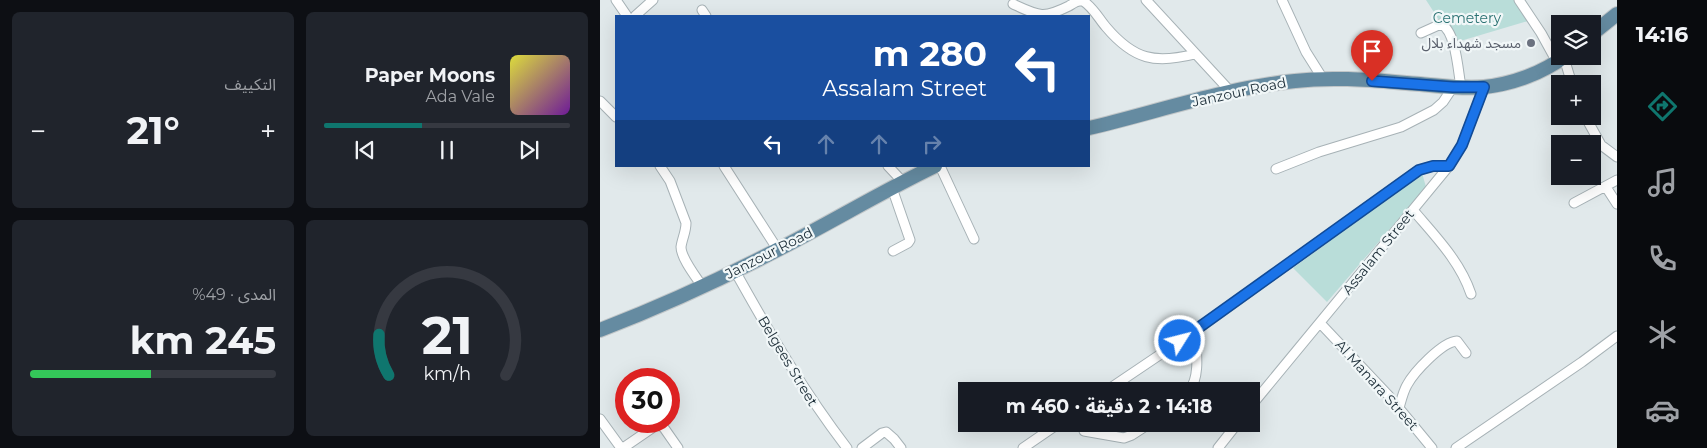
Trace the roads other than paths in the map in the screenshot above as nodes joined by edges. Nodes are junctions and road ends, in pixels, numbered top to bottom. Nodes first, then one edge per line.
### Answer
1 (616, 0) edge
2 (653, 0) edge
3 (1146, 0) edge
4 (1282, 0) edge
5 (1519, 0) edge
6 (1013, 4) dead end
7 (1617, 14) edge
8 (626, 15) edge
9 (636, 15) edge
10 (1601, 27) edge
11 (1421, 33) dead end
12 (1551, 45) edge
13 (1196, 54) junction
14 (1551, 64) edge
15 (1323, 79) junction
16 (1457, 87) junction
17 (1484, 87) junction
18 (1230, 91) junction
19 (600, 100) edge
20 (615, 116) edge
21 (1590, 125) edge
22 (1090, 128) edge
23 (1617, 157) edge
24 (1449, 166) junction
25 (661, 167) edge
26 (725, 167) edge
27 (889, 167) edge
28 (933, 167) edge
29 (940, 167) edge
30 (1276, 169) dead end
31 (1617, 180) edge
32 (898, 185) junction
33 (1606, 187) junction
34 (1574, 203) dead end
35 (1617, 204) edge
36 (1413, 210) junction
37 (974, 239) dead end
38 (778, 250) junction
39 (893, 251) dead end
40 (735, 271) junction
41 (702, 286) junction
42 (1471, 294) dead end
43 (1320, 323) junction
44 (600, 330) edge
45 (1194, 331) junction
46 (1617, 336) edge
47 (1466, 352) dead end
48 (1119, 382) edge
49 (1193, 382) edge
50 (1260, 395) edge
51 (1399, 408) junction
52 (600, 419) edge
53 (1046, 432) edge
54 (1090, 432) edge
55 (1137, 432) edge
56 (1231, 432) edge
57 (622, 448) edge
58 (678, 448) edge
59 (847, 448) edge
60 (862, 448) edge
61 (901, 448) edge
62 (1023, 448) edge
63 (1218, 448) edge
64 (1432, 448) edge
65 (1456, 448) edge

1 - 8 street
2 - 9 street
3 - 13 street
4 - 15 street
5 - 12 street
6 - 13 street
7 - 10 main road
11 - 16 street
13 - 18 street
14 - 17 main road, Janzour Road
15 - 16 main road, Janzour Road
15 - 18 main road, Janzour Road
16 - 17 main road, Janzour Road
16 - 30 street
17 - 24 street, Assalam Street
18 - 22 main road, Janzour Road
19 - 20 street
21 - 23 street
24 - 36 street, Assalam Street
24 - 45 street
25 - 41 street
26 - 38 street
27 - 32 street
28 - 32 main road, Janzour Road
29 - 37 street
31 - 33 street
32 - 38 main road, Janzour Road
32 - 39 street
33 - 34 street
33 - 35 street
36 - 42 street
36 - 43 street, Assalam Street
38 - 40 main road, Janzour Road
40 - 41 main road, Janzour Road
40 - 59 street, Belgees Street
41 - 44 main road, Janzour Road
43 - 50 street, Assalam Street
43 - 51 street, Al Manara Street
45 - 48 street
45 - 49 street
46 - 65 street
47 - 51 street
51 - 64 street, Al Manara Street
52 - 57 street
53 - 62 street
54 - 55 street
56 - 63 street
57 - 58 street
60 - 61 street

